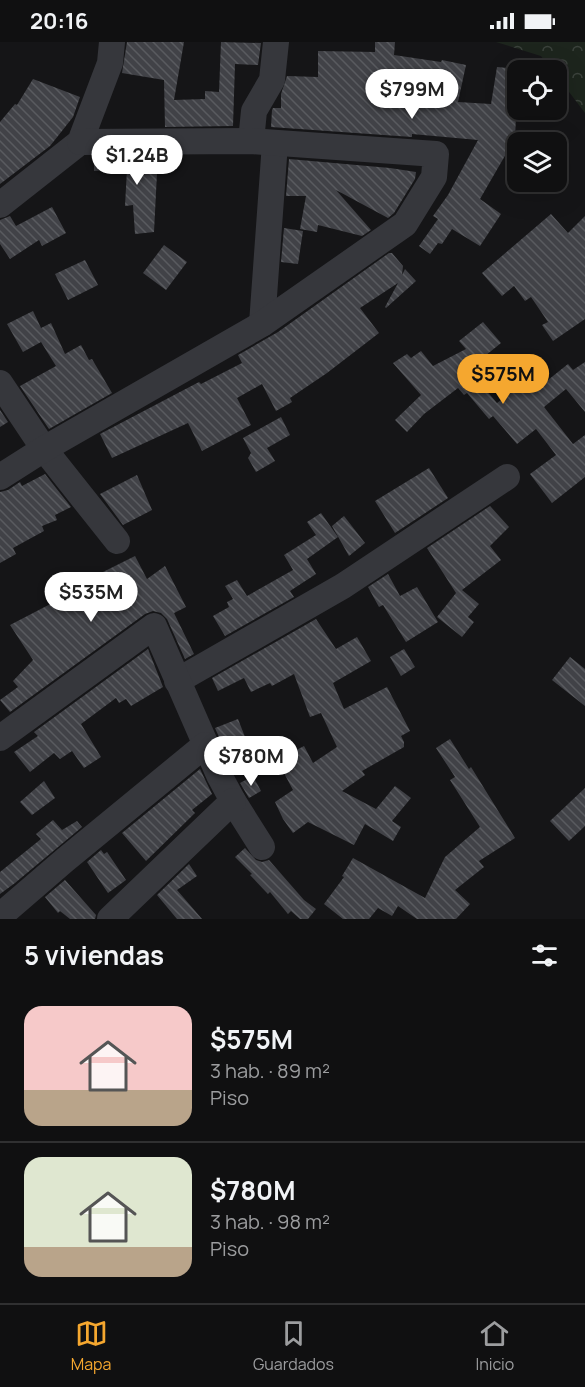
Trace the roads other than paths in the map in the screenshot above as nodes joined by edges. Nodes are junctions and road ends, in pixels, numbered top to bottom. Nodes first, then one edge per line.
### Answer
1 (112, 42) edge
2 (276, 42) edge
3 (80, 142) junction
4 (263, 142) junction
5 (0, 205) edge
6 (262, 324) junction
7 (0, 383) edge
8 (44, 449) junction
9 (0, 477) edge
10 (507, 477) dead end
11 (117, 541) dead end
12 (177, 681) junction
13 (0, 738) edge
14 (205, 745) junction
15 (233, 801) junction
16 (262, 847) dead end
17 (0, 918) edge
18 (110, 919) edge

1 - 3 street
2 - 4 street
3 - 4 street
3 - 5 street
4 - 6 street
4 - 6 street
6 - 8 street
7 - 8 street
8 - 9 street
8 - 11 street
10 - 12 street
12 - 13 street
12 - 14 street
14 - 15 street
14 - 17 street
15 - 16 street
15 - 18 street

